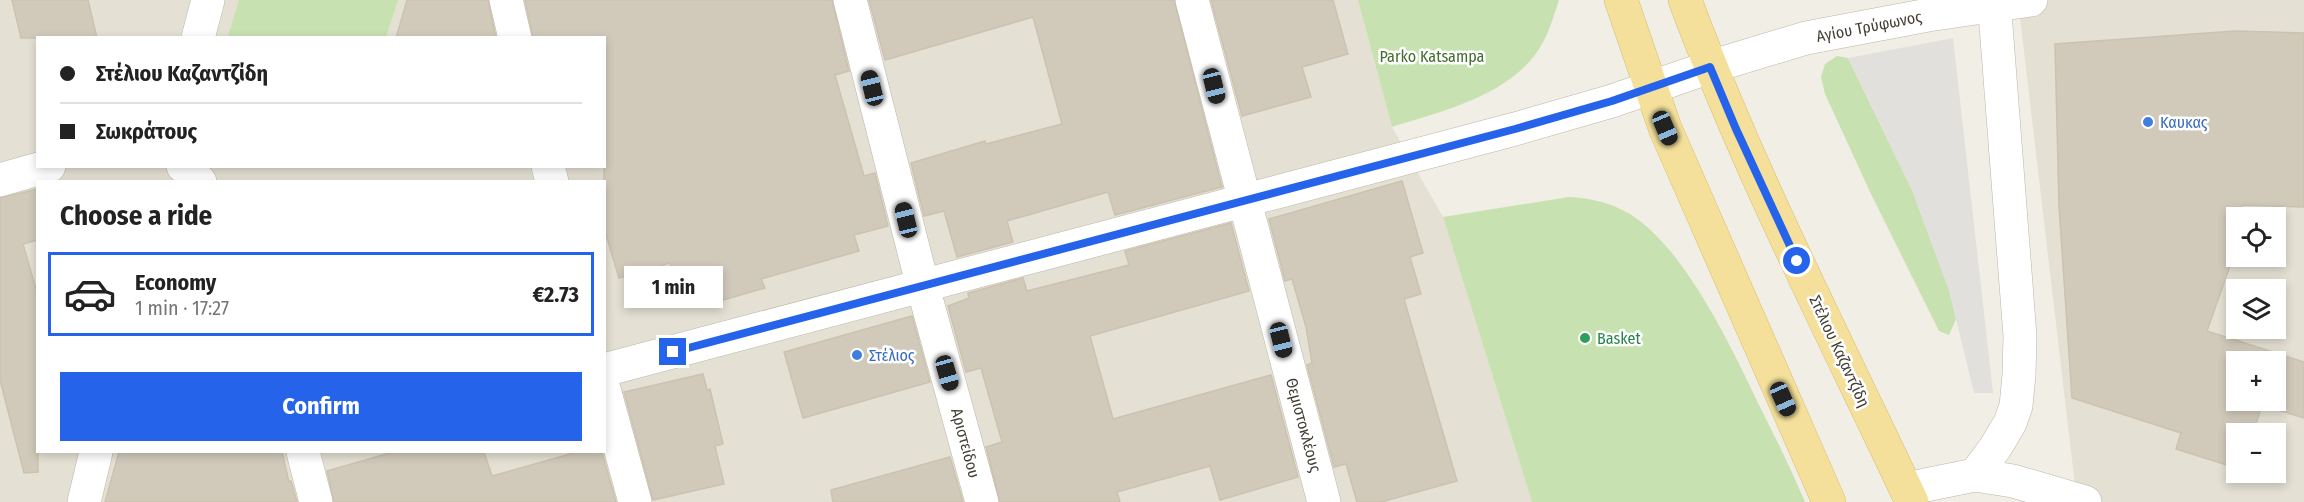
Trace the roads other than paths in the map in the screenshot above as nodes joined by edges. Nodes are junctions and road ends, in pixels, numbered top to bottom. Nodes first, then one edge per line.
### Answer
1 (208, 0) edge
2 (506, 0) edge
3 (850, 0) edge
4 (1192, 0) edge
5 (1622, 0) edge
6 (1685, 0) edge
7 (2031, 0) edge
8 (1995, 3) edge
9 (199, 36) edge
10 (515, 36) edge
11 (1710, 67) junction
12 (1651, 88) junction
13 (42, 168) edge
14 (185, 168) edge
15 (0, 180) edge
16 (198, 180) edge
17 (1245, 201) junction
18 (923, 286) junction
19 (606, 369) edge
20 (606, 397) edge
21 (96, 453) edge
22 (303, 453) edge
23 (1976, 475) junction
24 (1909, 496) edge
25 (84, 502) edge
26 (316, 502) edge
27 (634, 502) edge
28 (982, 502) edge
29 (1324, 502) edge
30 (1829, 502) edge
31 (2085, 502) edge

1 - 9 street
2 - 10 street
3 - 18 street, Αριστείδου
4 - 17 street, Θεμιστοκλέους
5 - 12 main road
6 - 11 main road, Στέλιου Καζαντζίδη
7 - 8 street, Αγίου Τρύφωνος
8 - 11 street, Αγίου Τρύφωνος
8 - 23 street
11 - 12 street, Αγίου Τρύφωνος
11 - 24 main road, Στέλιου Καζαντζίδη
12 - 17 street, Αγίου Τρύφωνος
12 - 30 main road
13 - 15 street
14 - 16 street
17 - 18 street, Αγίου Τρύφωνος
17 - 29 street, Θεμιστοκλέους
18 - 19 street, Αγίου Τρύφωνος
18 - 28 street, Αριστείδου
20 - 27 street
21 - 25 street
22 - 26 street
23 - 24 street
23 - 31 street

